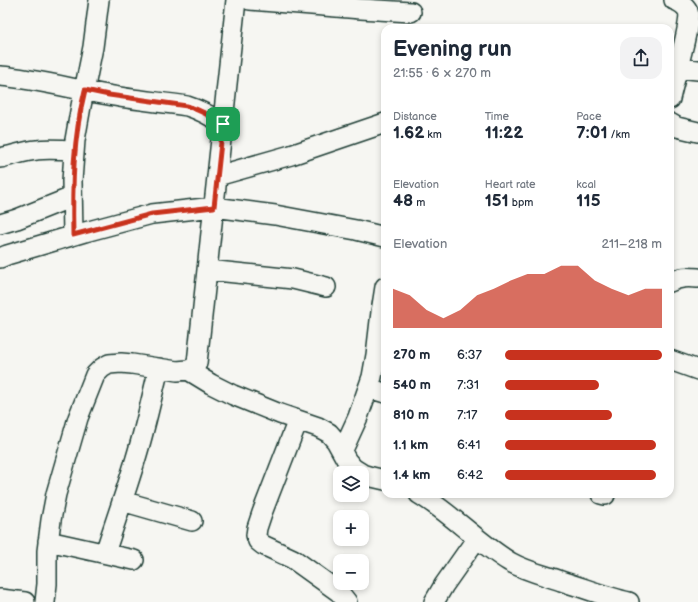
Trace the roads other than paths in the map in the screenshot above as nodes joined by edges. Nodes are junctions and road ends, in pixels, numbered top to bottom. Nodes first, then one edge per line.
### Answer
1 (99, 0) edge
2 (236, 0) edge
3 (250, 0) edge
4 (674, 0) edge
5 (411, 12) dead end
6 (678, 68) junction
7 (698, 70) edge
8 (0, 76) edge
9 (674, 83) edge
10 (85, 90) junction
11 (223, 124) junction
12 (381, 124) edge
13 (674, 126) edge
14 (698, 132) edge
15 (74, 150) junction
16 (0, 158) edge
17 (217, 176) junction
18 (72, 197) junction
19 (214, 207) junction
20 (0, 224) edge
21 (73, 235) junction
22 (381, 236) edge
23 (0, 258) edge
24 (207, 270) junction
25 (698, 278) edge
26 (674, 280) edge
27 (326, 288) dead end
28 (381, 312) edge
29 (674, 361) edge
30 (159, 368) junction
31 (188, 370) junction
32 (698, 370) edge
33 (377, 391) edge
34 (298, 420) junction
35 (342, 452) junction
36 (351, 466) edge
37 (369, 476) edge
38 (381, 479) edge
39 (424, 498) edge
40 (122, 501) junction
41 (192, 521) dead end
42 (476, 538) junction
43 (48, 540) junction
44 (105, 553) junction
45 (134, 560) dead end
46 (0, 599) edge
47 (25, 602) edge
48 (45, 602) edge
49 (347, 602) edge
50 (434, 602) edge
51 (629, 602) edge

1 - 10 street
2 - 11 street
3 - 5 street
4 - 6 street
6 - 7 street
6 - 9 street
8 - 10 street
10 - 11 street
10 - 15 street
11 - 17 street
12 - 17 street
13 - 14 street
15 - 16 street
15 - 18 street
17 - 19 street
18 - 20 street
18 - 21 street
19 - 21 street
19 - 22 street
19 - 24 street
21 - 23 street
24 - 27 street
24 - 31 street
25 - 26 street
28 - 33 street
29 - 32 street
30 - 31 street
30 - 40 street
30 - 43 street
31 - 34 street
33 - 35 street
34 - 35 street
34 - 49 street
35 - 36 street
37 - 38 street
39 - 42 street
40 - 41 street
40 - 44 street
42 - 50 street
42 - 51 street
43 - 44 street
43 - 48 street
44 - 45 street
46 - 47 street

